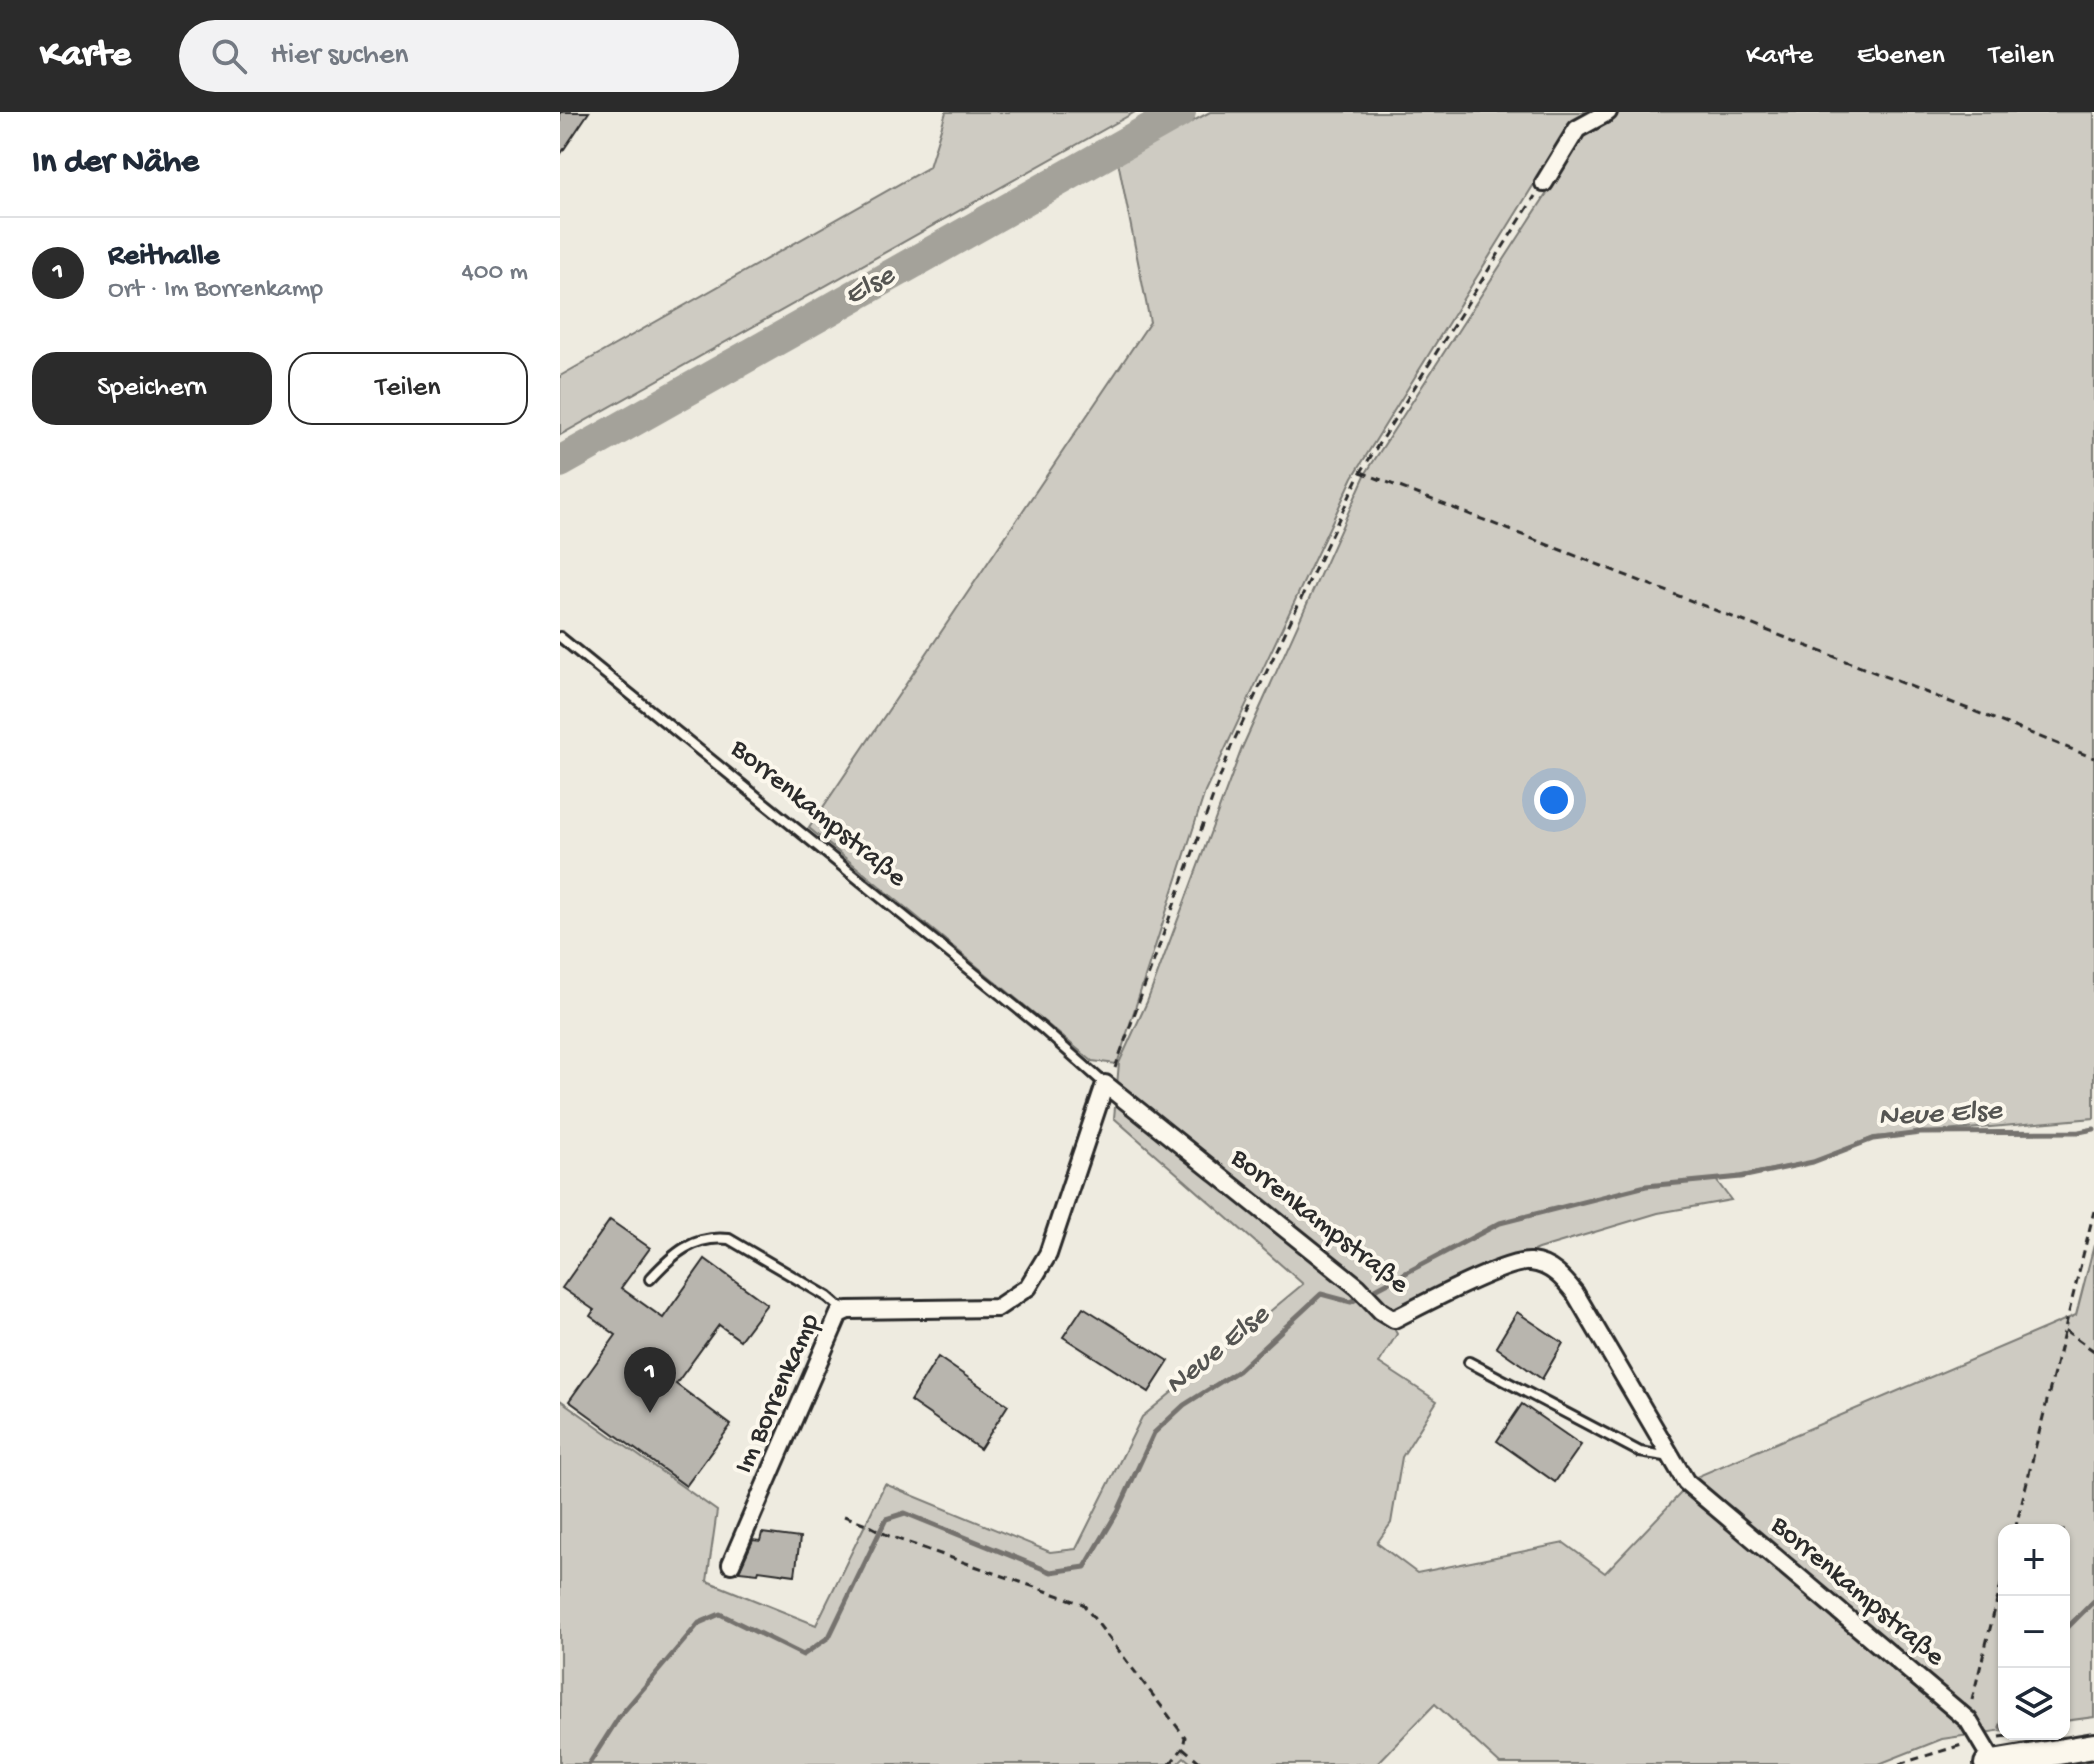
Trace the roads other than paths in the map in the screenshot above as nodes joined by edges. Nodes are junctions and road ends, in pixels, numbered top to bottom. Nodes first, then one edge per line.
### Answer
1 (1608, 112) edge
2 (1544, 183) road end
3 (560, 637) edge
4 (1105, 1084) junction
5 (650, 1279) dead end
6 (844, 1311) junction
7 (1469, 1362) dead end
8 (1672, 1457) junction
9 (731, 1564) dead end
10 (2094, 1746) edge
11 (1990, 1763) edge

1 - 2 street
3 - 4 lane, Borrenkampstraße
4 - 6 street, Im Borrenkamp
4 - 8 street, Borrenkampstraße
5 - 6 lane
6 - 9 street, Im Borrenkamp
7 - 8 lane
8 - 11 street, Borrenkampstraße
10 - 11 street

